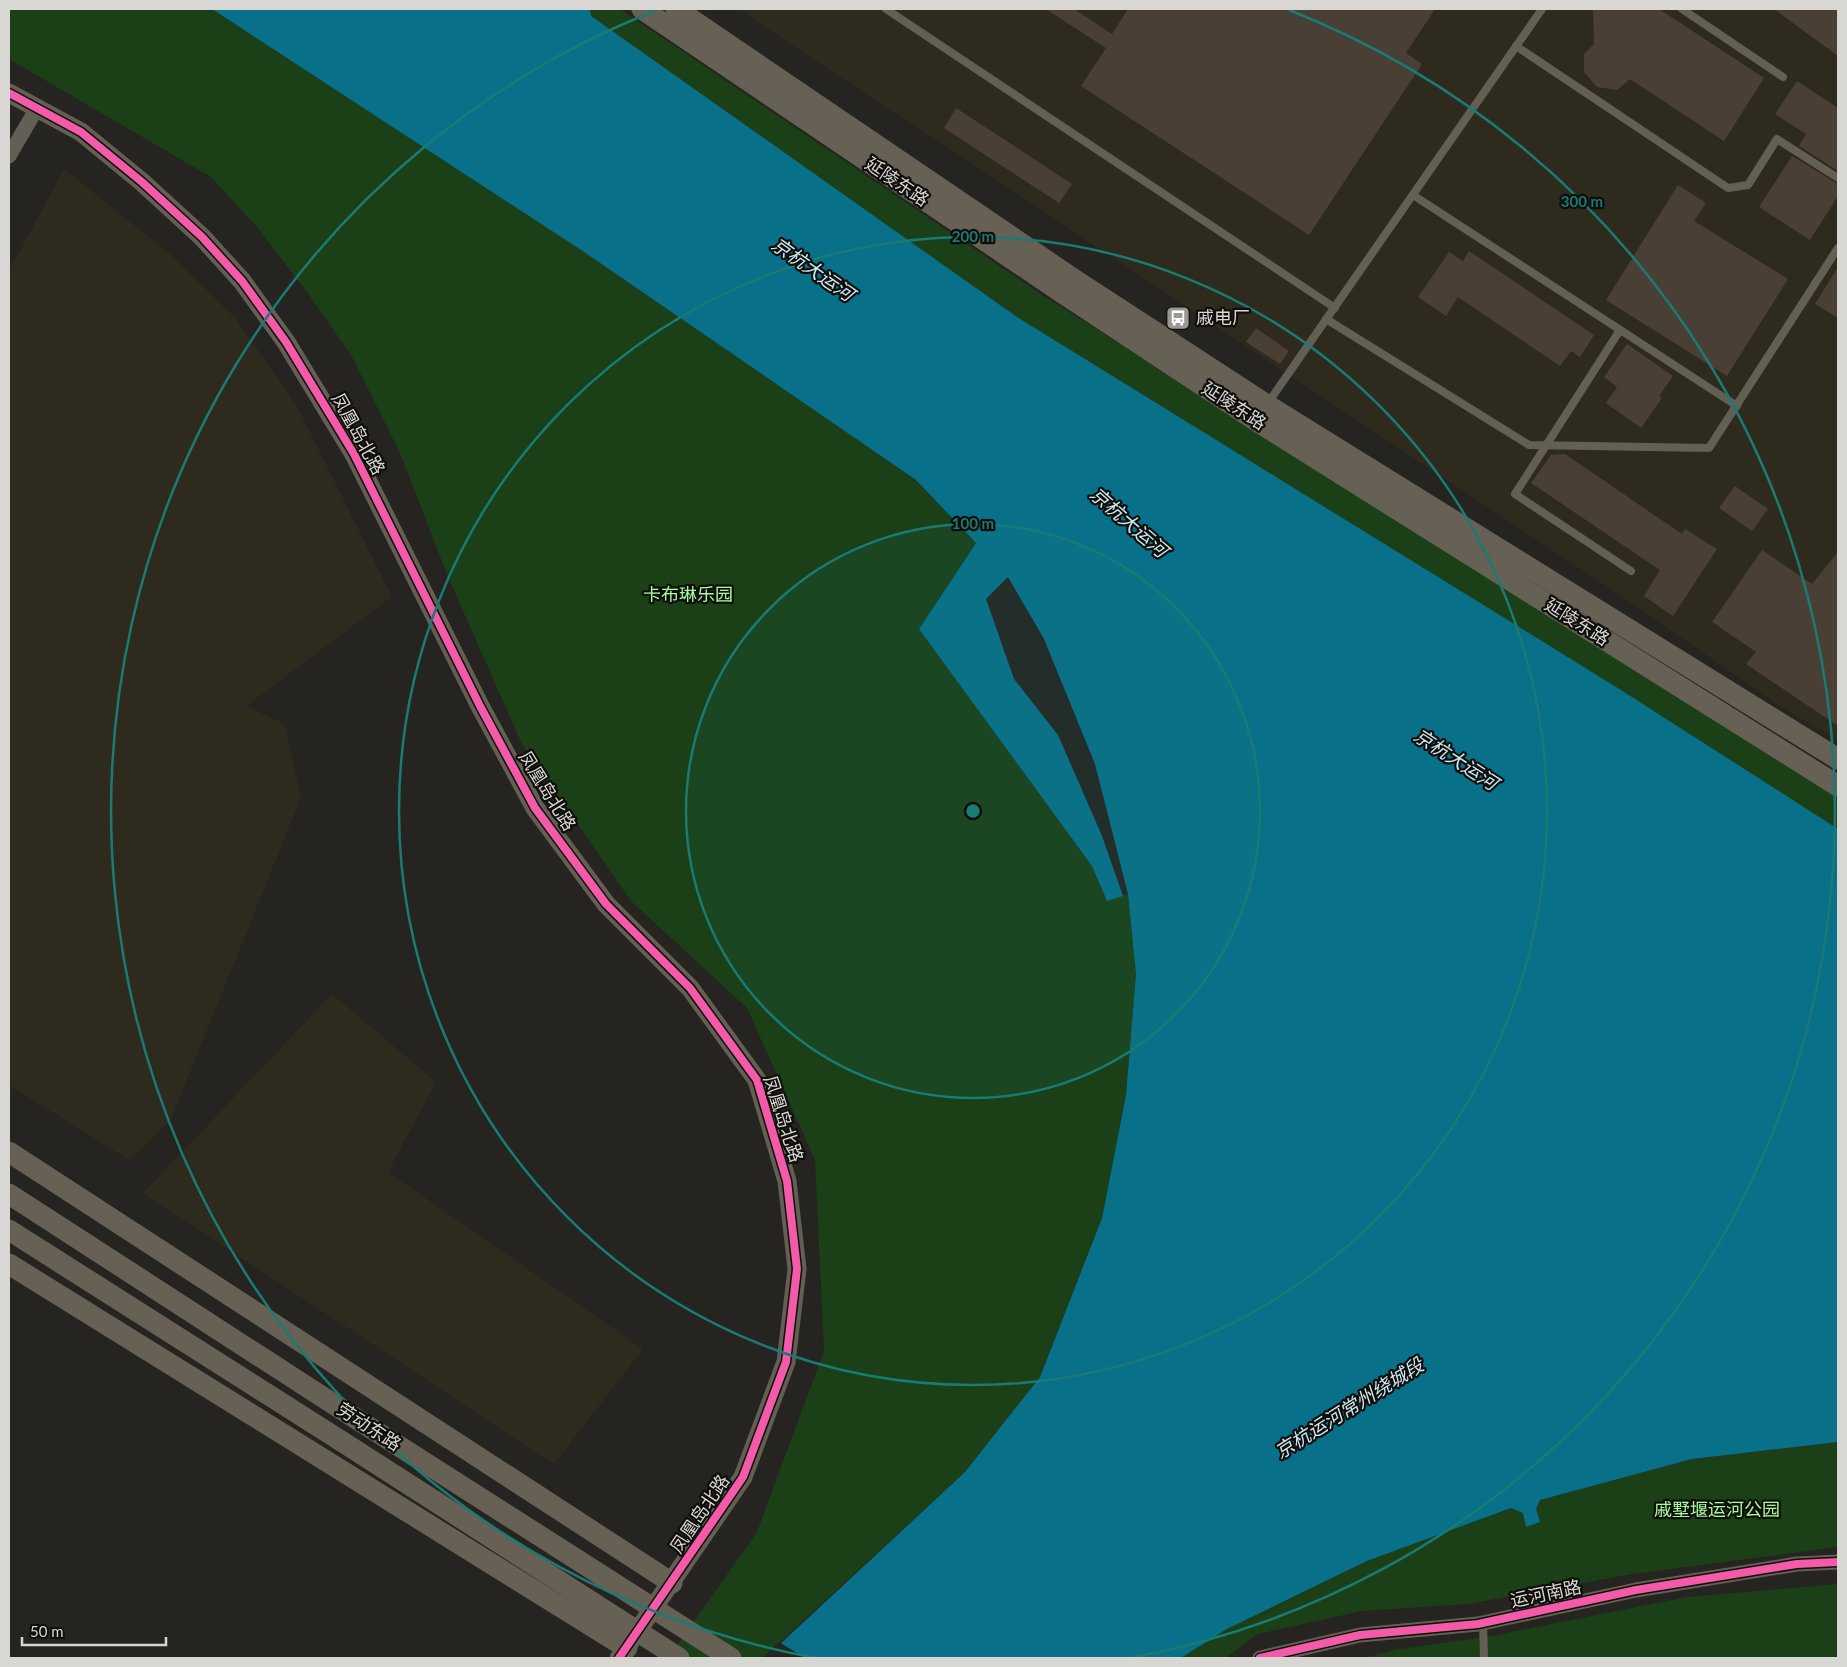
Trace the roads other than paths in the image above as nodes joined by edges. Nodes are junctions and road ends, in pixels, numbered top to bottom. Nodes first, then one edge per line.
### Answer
1 (642, 9) edge
2 (676, 9) edge
3 (886, 9) edge
4 (1542, 9) edge
5 (1682, 9) edge
6 (1516, 46) junction
7 (1782, 77) dead end
8 (9, 93) edge
9 (37, 108) junction
10 (9, 156) edge
11 (1838, 178) edge
12 (1413, 195) junction
13 (1838, 248) edge
14 (1334, 308) junction
15 (1326, 319) junction
16 (1620, 330) junction
17 (1267, 405) junction
18 (1737, 406) junction
19 (1546, 446) junction
20 (1631, 571) dead end
21 (1838, 759) edge
22 (1838, 786) edge
23 (9, 1152) edge
24 (9, 1194) edge
25 (9, 1230) edge
26 (9, 1264) edge
27 (1838, 1562) edge
28 (672, 1583) junction
29 (1483, 1623) junction
30 (623, 1653) edge
31 (679, 1658) edge
32 (731, 1658) edge
33 (1260, 1658) edge
34 (1484, 1658) edge

1 - 22 main road, 延陵东路
2 - 17 main road, 延陵东路
3 - 14 lane
4 - 6 lane
5 - 7 lane
6 - 11 lane
6 - 12 lane
8 - 9 street, 凤凰岛北路
9 - 10 street
9 - 28 street, 凤凰岛北路
12 - 14 lane
12 - 16 lane
13 - 18 lane
14 - 15 lane
15 - 17 lane
15 - 19 lane
16 - 18 lane
16 - 19 lane
17 - 21 main road, 延陵东路
18 - 19 lane
19 - 20 lane
23 - 28 main road
24 - 32 main road, 劳动东路, bridge
25 - 31 main road, 劳动东路, bridge
26 - 30 main road
27 - 29 street, 运河南路
28 - 30 street, 凤凰岛北路
29 - 33 street, 运河南路
29 - 34 lane

